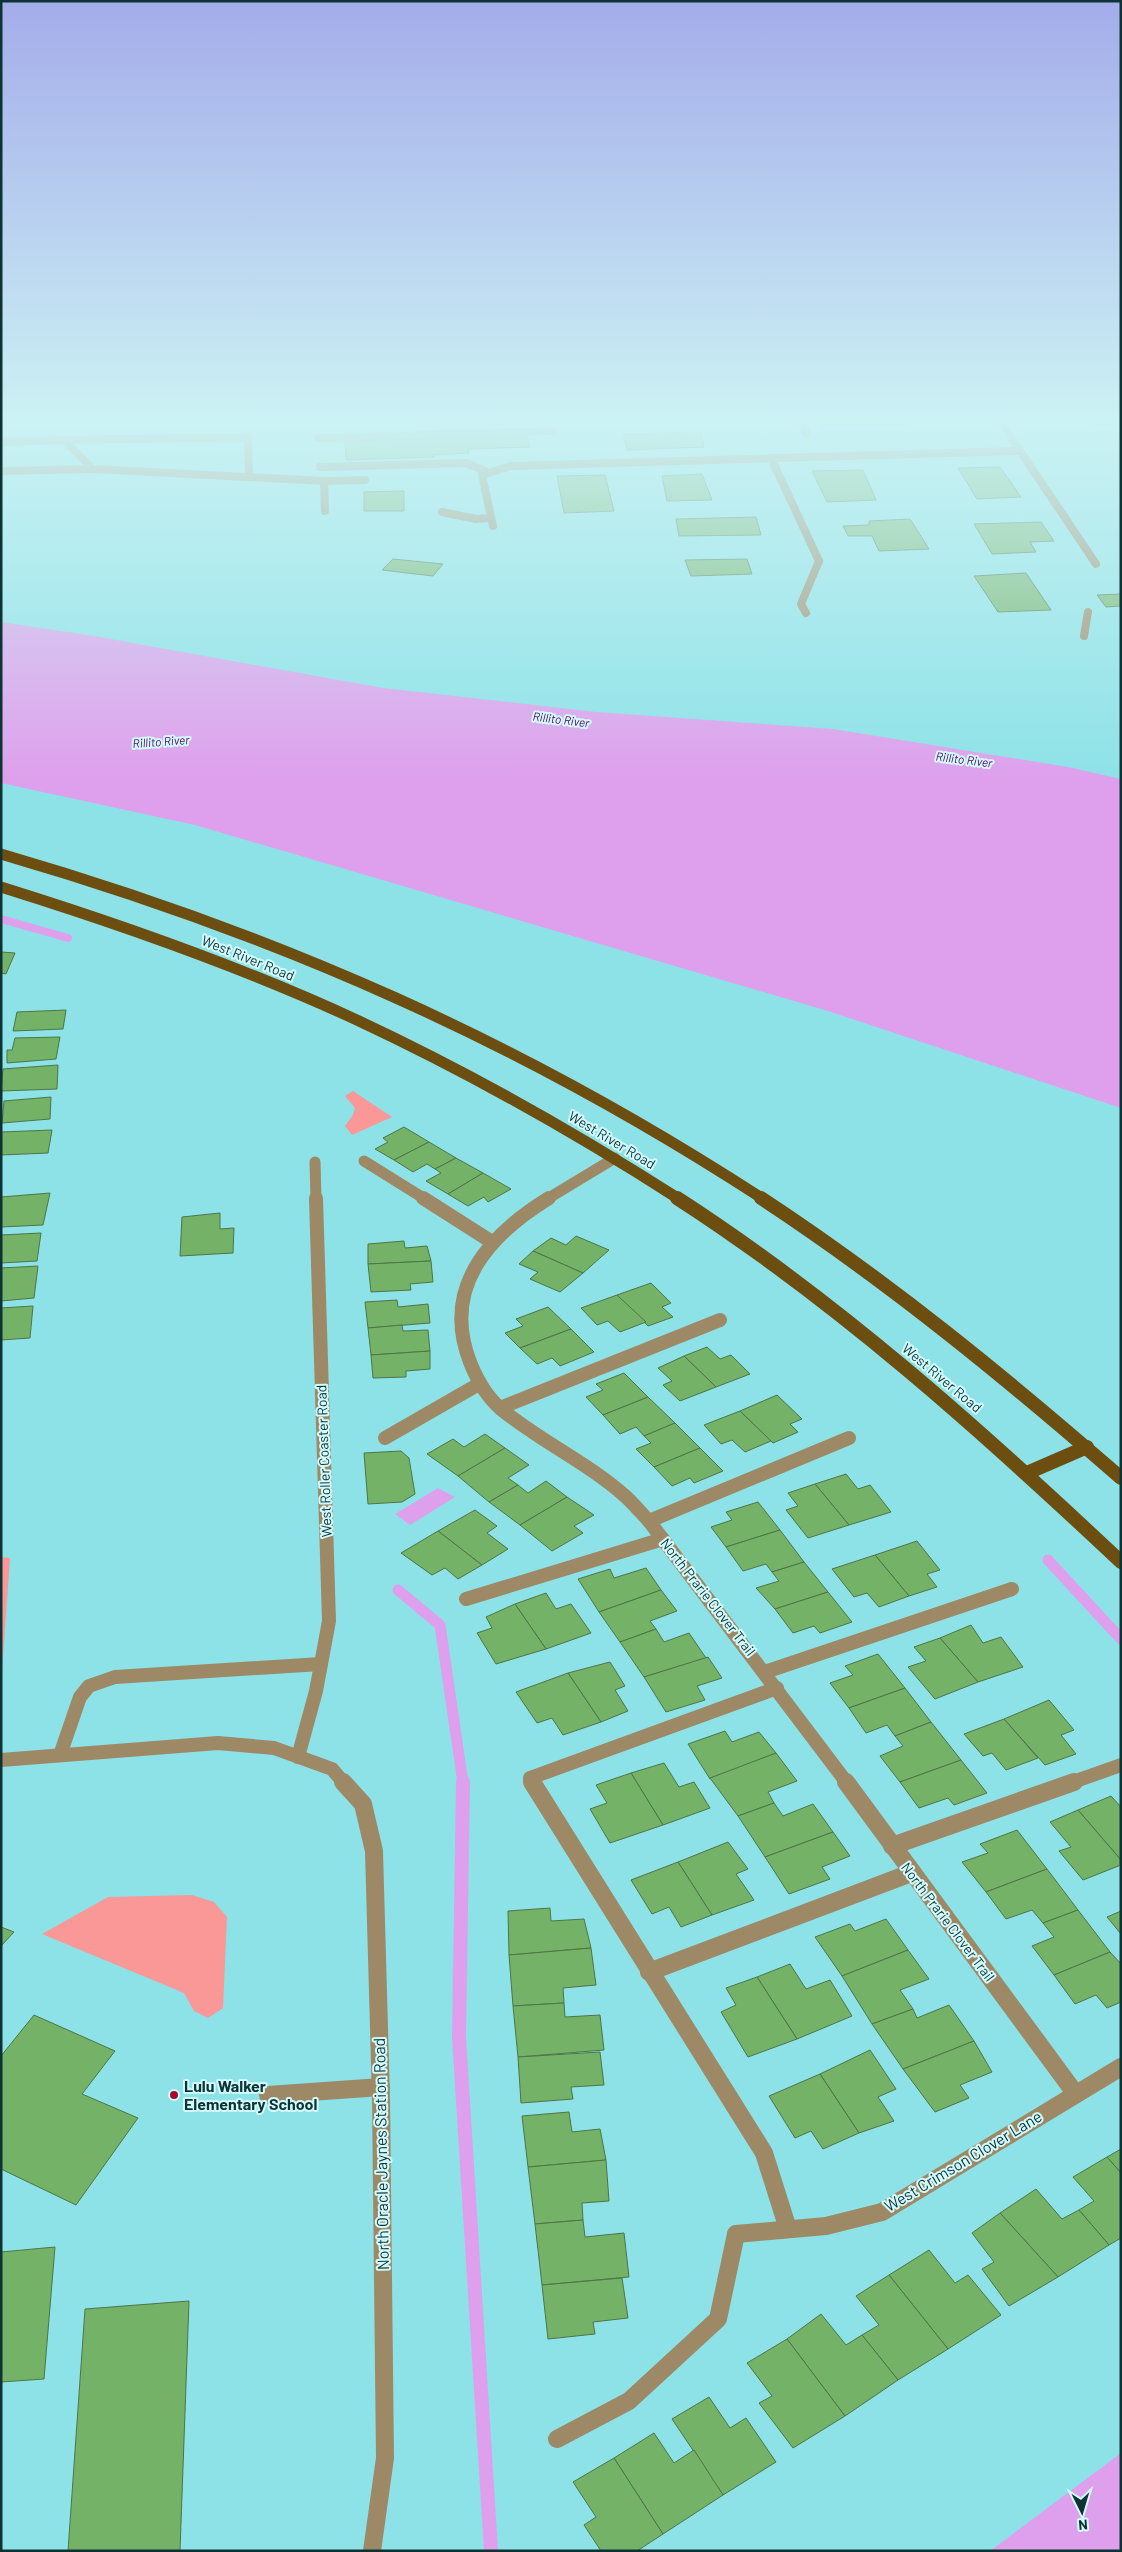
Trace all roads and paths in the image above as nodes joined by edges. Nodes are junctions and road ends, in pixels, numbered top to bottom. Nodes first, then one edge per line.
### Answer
1 (810, 540) edge
2 (1080, 540) edge
3 (1096, 564) dead end
4 (1088, 612) dead end
5 (806, 613) dead end
6 (1084, 636) dead end
7 (1, 854) edge
8 (1, 887) edge
9 (615, 1158) junction
10 (364, 1161) dead end
11 (315, 1162) dead end
12 (492, 1242) junction
13 (720, 1320) dead end
14 (479, 1384) junction
15 (500, 1408) junction
16 (385, 1438) dead end
17 (849, 1438) dead end
18 (1086, 1447) junction
19 (1027, 1473) junction
20 (1121, 1478) edge
21 (649, 1521) junction
22 (663, 1538) junction
23 (1121, 1562) edge
24 (1012, 1589) dead end
25 (466, 1599) dead end
26 (322, 1664) junction
27 (765, 1672) junction
28 (777, 1688) junction
29 (60, 1755) junction
30 (298, 1756) junction
31 (1, 1760) edge
32 (1121, 1765) edge
33 (892, 1846) junction
34 (911, 1872) junction
35 (649, 1972) junction
36 (1121, 2067) edge
37 (381, 2087) junction
38 (1075, 2093) junction
39 (268, 2095) dead end
40 (788, 2229) junction
41 (557, 2439) dead end
42 (372, 2551) edge

1 - 5 street
2 - 3 street
4 - 6 street
7 - 18 main road, West River Road
8 - 9 main road, West River Road
9 - 12 street, North Prarie Clover Trail
9 - 19 main road, West River Road
10 - 12 street
11 - 26 street, West Roller Coaster Road
12 - 14 street, North Prarie Clover Trail
13 - 15 street
14 - 15 street, North Prarie Clover Trail
14 - 16 street
15 - 21 street, North Prarie Clover Trail
17 - 21 street
18 - 19 main road
18 - 20 main road, West River Road
19 - 23 main road, West River Road
21 - 22 street, North Prarie Clover Trail
22 - 25 street
22 - 27 street, North Prarie Clover Trail
24 - 27 street
26 - 29 street
26 - 30 street, West Roller Coaster Road
27 - 28 street, North Prarie Clover Trail
28 - 33 street, North Prarie Clover Trail
28 - 35 street
29 - 30 street
29 - 31 street
30 - 37 street, North Oracle Jaynes Station Road
32 - 33 street
33 - 34 street, North Prarie Clover Trail
34 - 35 street
34 - 38 street, North Prarie Clover Trail
35 - 40 street
36 - 38 street, West Crimson Clover Lane
37 - 39 street
37 - 42 street, North Oracle Jaynes Station Road
38 - 40 street, West Crimson Clover Lane
40 - 41 street, West Crimson Clover Lane

